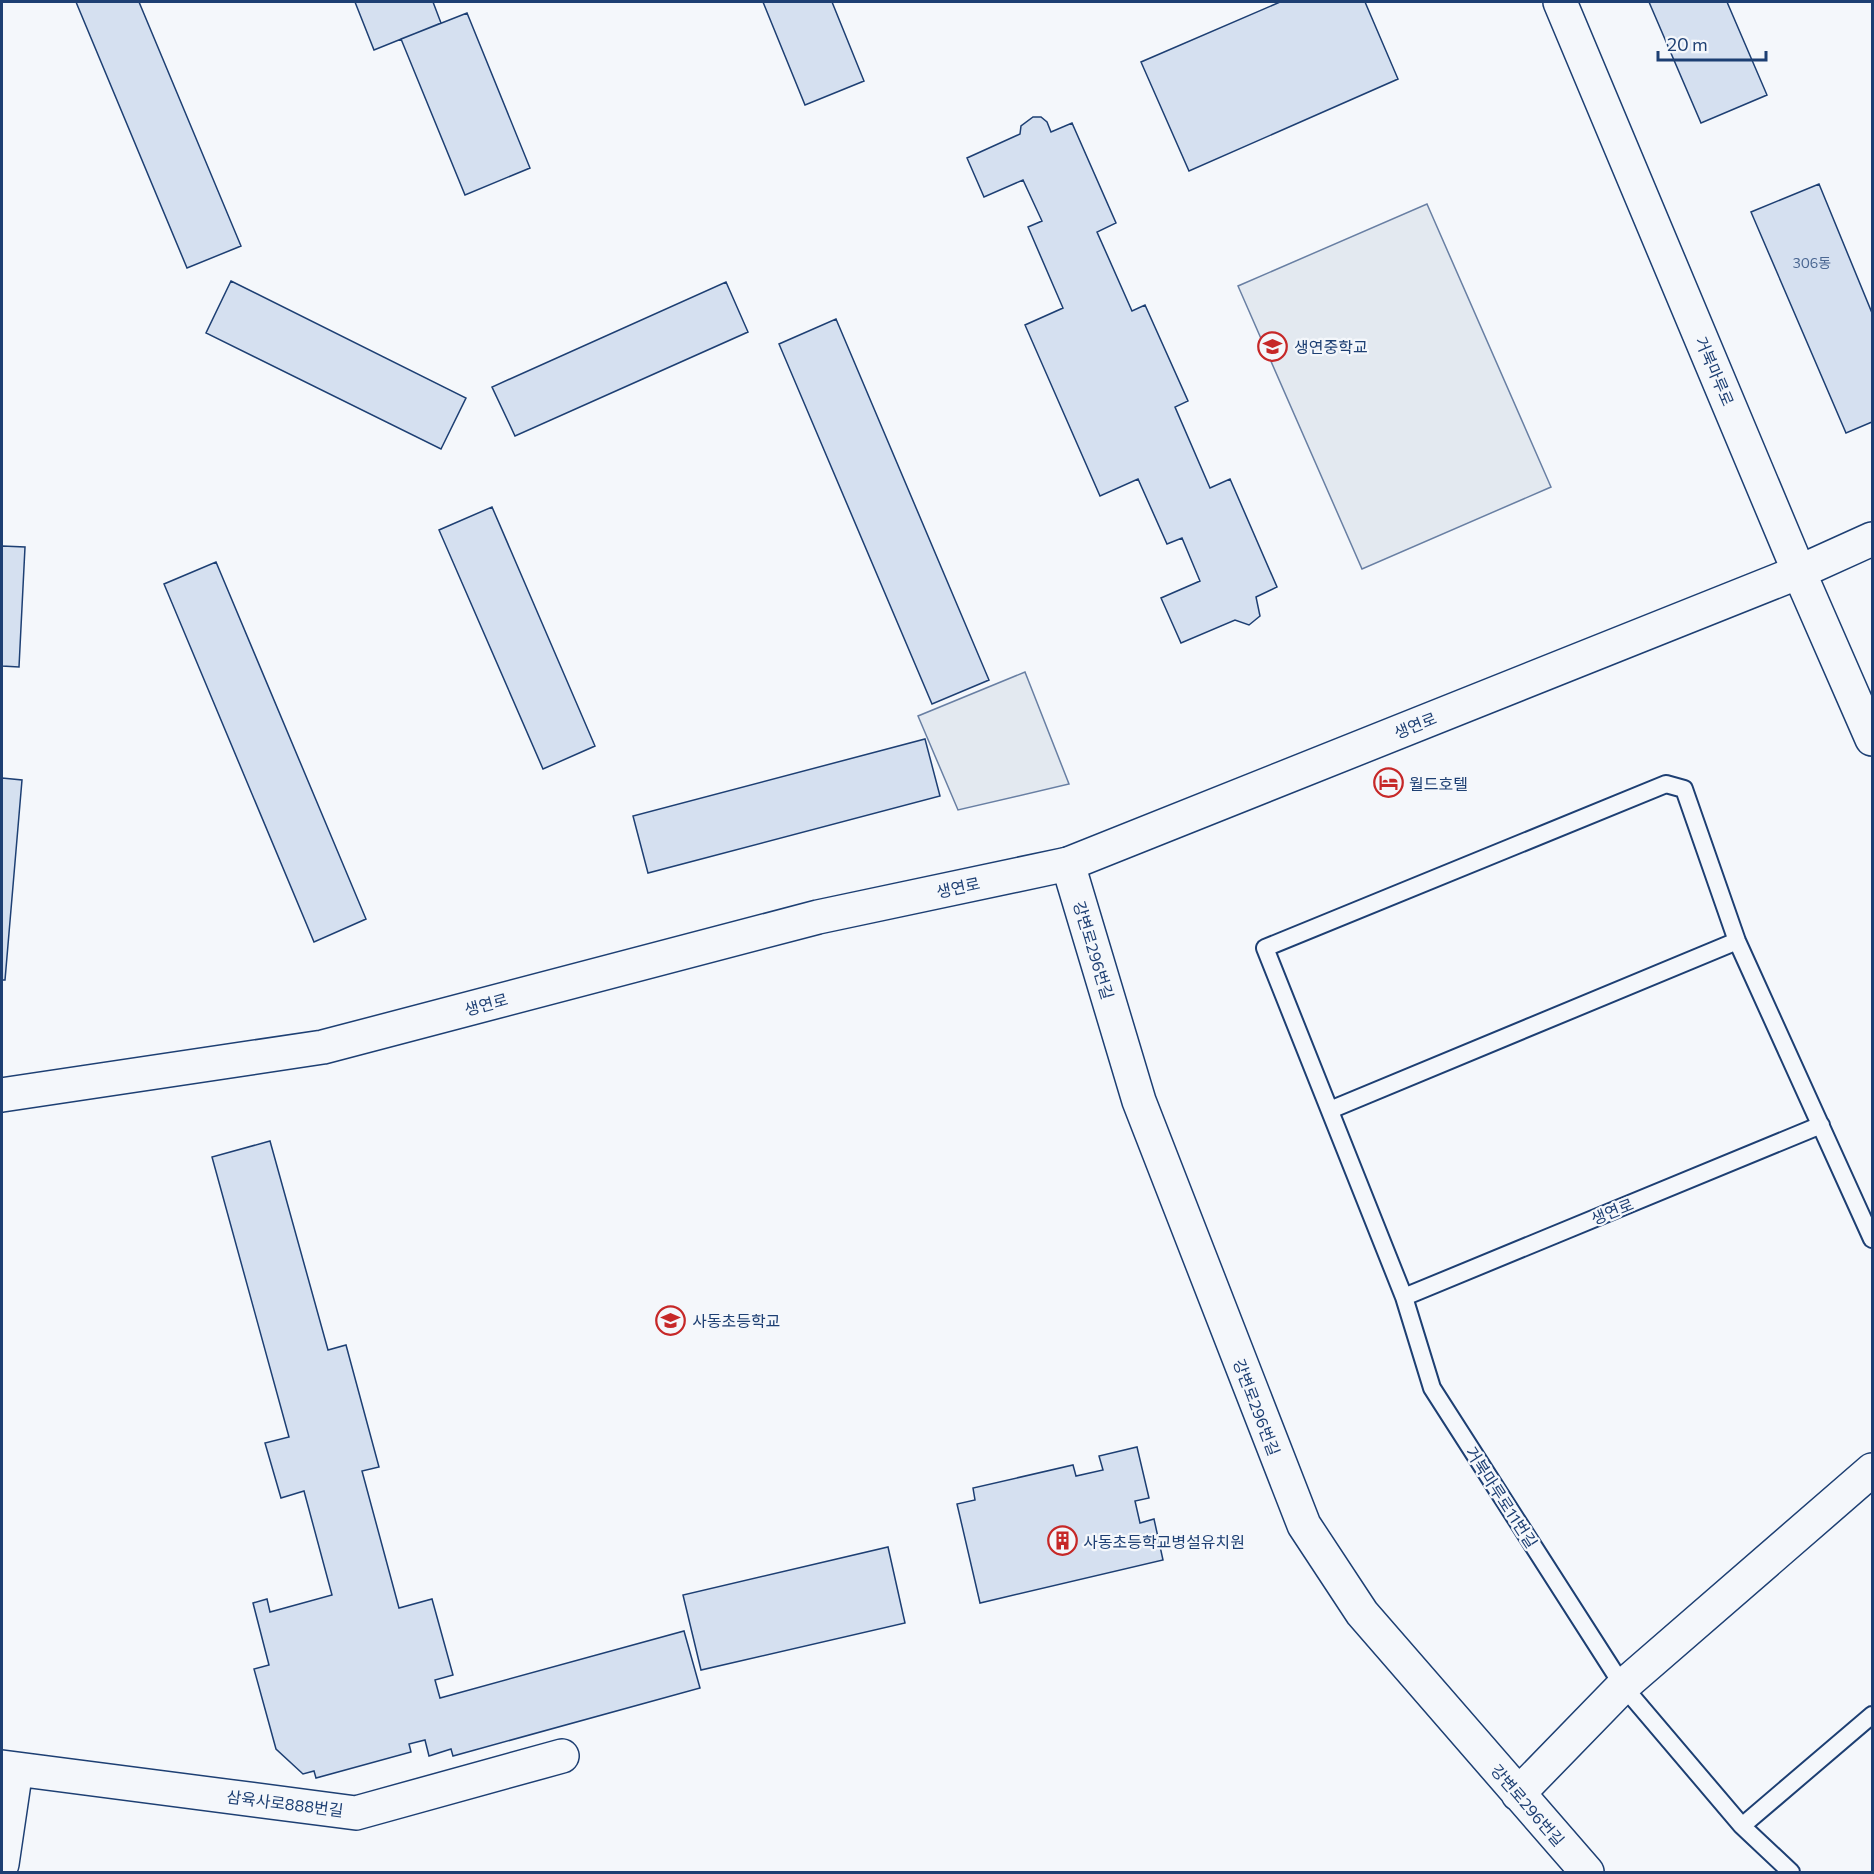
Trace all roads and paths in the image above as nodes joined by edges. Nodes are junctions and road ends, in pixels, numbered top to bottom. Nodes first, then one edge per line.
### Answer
1 (1560, 2) edge
2 (1872, 539) edge
3 (1799, 572) junction
4 (1872, 739) edge
5 (1068, 864) junction
6 (1737, 941) junction
7 (2, 1095) edge
8 (1330, 1110) junction
9 (1821, 1125) junction
10 (1872, 1239) edge
11 (1404, 1297) junction
12 (1872, 1470) edge
13 (1623, 1686) junction
14 (1872, 1715) edge
15 (562, 1756) dead end
16 (9, 1768) edge
17 (1518, 1794) junction
18 (1742, 1826) junction
19 (2, 1864) edge
20 (1587, 1872) edge
21 (1791, 1872) edge

1 - 3 street, 거북마루로
2 - 3 street, 생연로
3 - 4 street, 거북마루로
3 - 5 street, 생연로
5 - 7 street, 생연로
5 - 17 street, 강변로296번길
6 - 8 lane
6 - 8 lane
6 - 9 lane
8 - 11 lane
9 - 10 lane
9 - 11 lane, 생연로
11 - 13 lane, 거북마루로11번길
12 - 13 street
13 - 17 street
13 - 18 lane, 거북마루로11번길
14 - 18 lane
15 - 16 street, 삼육사로888번길
16 - 19 street
17 - 20 street, 강변로296번길
18 - 21 lane, 거북마루로11번길

